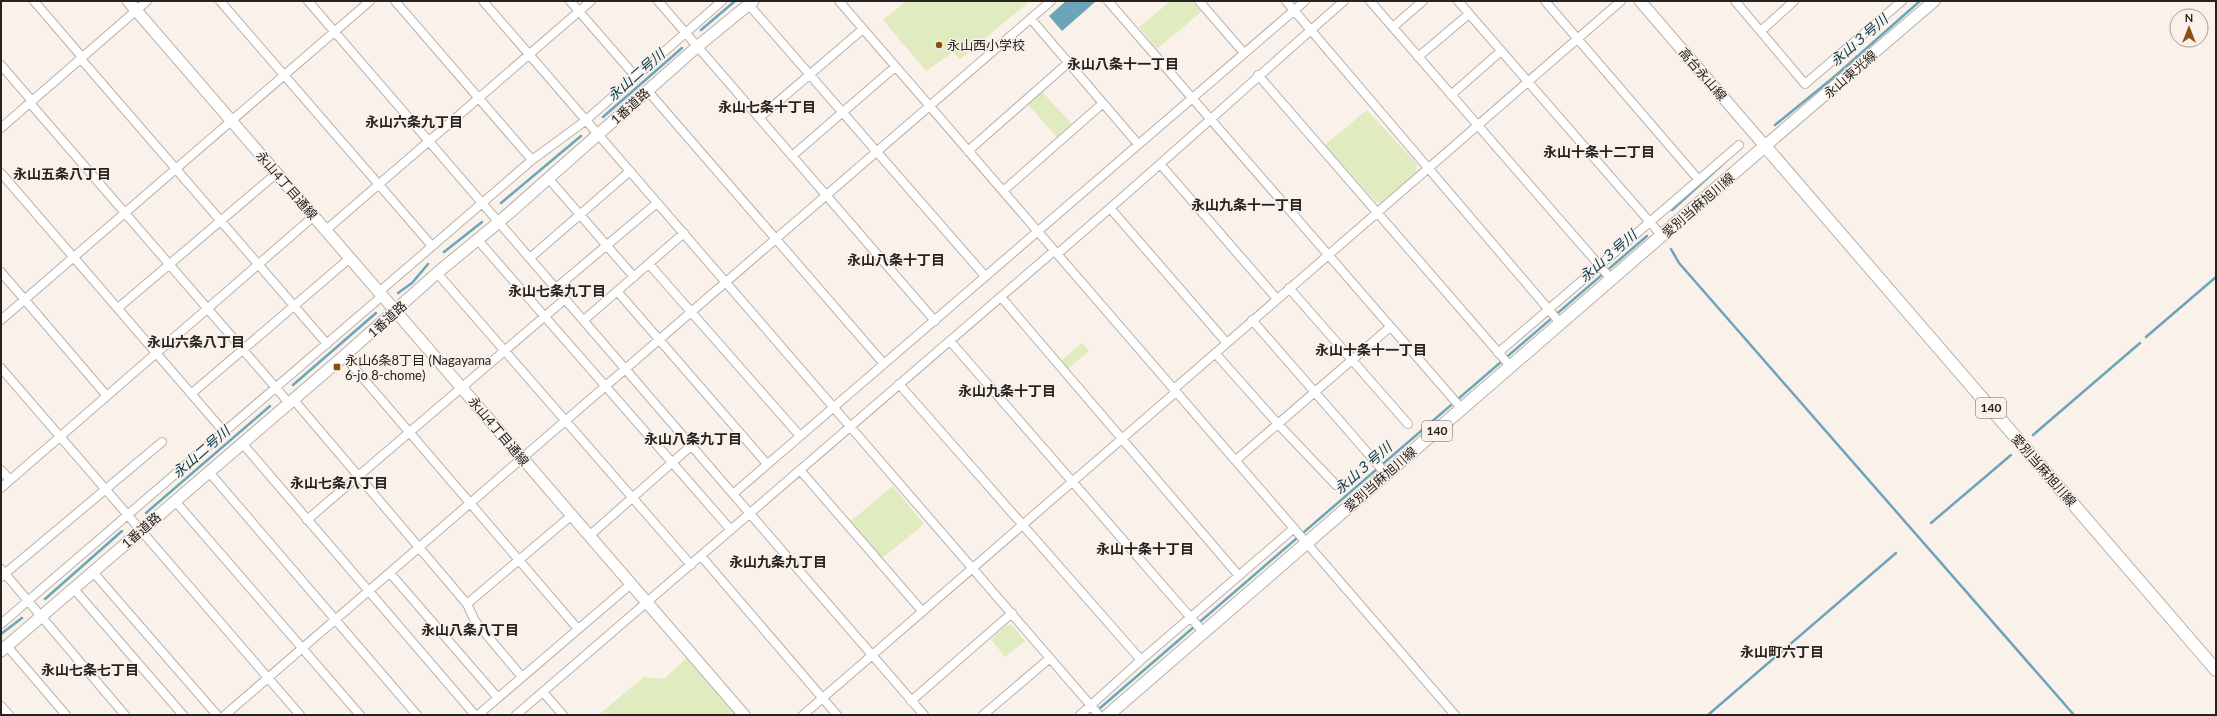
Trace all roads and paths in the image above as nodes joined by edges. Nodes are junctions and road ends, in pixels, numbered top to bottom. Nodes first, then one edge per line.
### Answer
1 (34, 1) edge
2 (128, 1) edge
3 (147, 1) edge
4 (220, 1) edge
5 (308, 1) edge
6 (370, 1) edge
7 (395, 1) edge
8 (483, 1) edge
9 (570, 1) edge
10 (591, 1) edge
11 (658, 1) edge
12 (722, 1) edge
13 (839, 1) edge
14 (1051, 1) edge
15 (1108, 1) edge
16 (1199, 1) edge
17 (1286, 1) edge
18 (1305, 1) edge
19 (1344, 1) edge
20 (1370, 1) edge
21 (1423, 1) edge
22 (1545, 1) edge
23 (1621, 1) edge
24 (1640, 1) edge
25 (1735, 1) edge
26 (1794, 1) edge
27 (1902, 1) edge
28 (1934, 1) edge
29 (1461, 2) edge
30 (751, 3) edge
31 (1294, 10) junction
32 (136, 11) junction
33 (579, 11) junction
34 (1469, 14) junction
35 (1030, 19) junction
36 (1392, 27) junction
37 (862, 29) junction
38 (1310, 31) junction
39 (1761, 31) junction
40 (334, 32) junction
41 (685, 33) junction
42 (1578, 39) junction
43 (698, 46) junction
44 (1501, 51) junction
45 (1244, 53) junction
46 (529, 54) junction
47 (1418, 57) junction
48 (82, 58) junction
49 (1068, 63) junction
50 (1, 65) edge
51 (895, 66) junction
52 (284, 75) junction
53 (809, 75) junction
54 (1258, 75) junction
55 (636, 77) junction
56 (1528, 82) junction
57 (647, 90) junction
58 (1451, 95) junction
59 (478, 98) junction
60 (1192, 98) junction
61 (31, 102) junction
62 (1102, 104) junction
63 (929, 106) junction
64 (841, 112) junction
65 (759, 118) junction
66 (1209, 119) junction
67 (231, 121) junction
68 (586, 121) junction
69 (1478, 126) junction
70 (1, 128) edge
71 (598, 135) junction
72 (429, 141) junction
73 (1138, 144) junction
74 (1739, 145) dead end
75 (1765, 146) junction
76 (968, 151) junction
77 (875, 152) junction
78 (792, 156) junction
79 (532, 160) junction
80 (1160, 165) junction
81 (1428, 168) junction
82 (175, 169) junction
83 (630, 171) junction
84 (1, 173) edge
85 (277, 173) junction
86 (549, 179) junction
87 (1698, 179) junction
88 (378, 184) junction
89 (1003, 191) junction
90 (826, 194) junction
91 (657, 203) junction
92 (483, 204) junction
93 (1110, 208) junction
94 (1378, 212) junction
95 (124, 213) junction
96 (580, 215) junction
97 (314, 216) junction
98 (221, 221) junction
99 (499, 222) junction
100 (1650, 222) junction
101 (326, 230) junction
102 (1038, 232) junction
103 (684, 234) junction
104 (1662, 236) junction
105 (477, 239) junction
106 (775, 239) junction
107 (432, 246) junction
108 (607, 246) junction
109 (1056, 253) junction
110 (1328, 256) junction
111 (74, 257) junction
112 (350, 258) junction
113 (530, 258) junction
114 (258, 264) junction
115 (650, 264) junction
116 (169, 265) junction
117 (1, 272) edge
118 (437, 273) junction
119 (1605, 273) junction
120 (985, 276) junction
121 (634, 277) junction
122 (725, 282) junction
123 (556, 288) junction
124 (1289, 288) junction
125 (617, 291) junction
126 (380, 294) junction
127 (1001, 297) junction
128 (565, 299) junction
129 (1278, 299) junction
130 (24, 300) junction
131 (294, 305) junction
132 (118, 308) junction
133 (207, 308) junction
134 (396, 311) junction
135 (692, 311) junction
136 (545, 315) junction
137 (1555, 316) junction
138 (1, 320) edge
139 (584, 320) junction
140 (1252, 320) junction
141 (935, 321) junction
142 (1390, 328) junction
143 (660, 339) junction
144 (950, 341) junction
145 (1226, 342) junction
146 (327, 344) junction
147 (242, 349) junction
148 (504, 350) junction
149 (1215, 352) junction
150 (156, 353) junction
151 (344, 356) junction
152 (1505, 360) junction
153 (1352, 361) junction
154 (884, 364) junction
155 (1, 368) edge
156 (625, 368) junction
157 (899, 384) junction
158 (606, 386) junction
159 (462, 387) junction
160 (276, 388) junction
161 (1175, 391) junction
162 (1315, 392) junction
163 (191, 394) junction
164 (107, 396) junction
165 (291, 401) junction
166 (1457, 404) junction
167 (834, 408) junction
168 (565, 422) junction
169 (1278, 424) junction
170 (1408, 424) dead end
171 (850, 427) junction
172 (225, 433) junction
173 (408, 433) junction
174 (60, 436) junction
175 (800, 436) junction
176 (1122, 439) junction
177 (162, 442) dead end
178 (242, 443) junction
179 (692, 445) junction
180 (521, 458) junction
181 (1236, 460) junction
182 (672, 463) junction
183 (767, 464) junction
184 (1, 470) edge
185 (800, 470) junction
186 (209, 472) junction
187 (1384, 472) junction
188 (357, 477) junction
189 (10, 480) junction
190 (1073, 481) junction
191 (1336, 485) dead end
192 (1, 488) edge
193 (105, 489) junction
194 (734, 494) junction
195 (632, 497) junction
196 (175, 501) junction
197 (471, 503) junction
198 (750, 514) junction
199 (572, 515) junction
200 (128, 516) junction
201 (307, 520) junction
202 (1022, 525) junction
203 (1294, 529) junction
204 (141, 530) junction
205 (731, 530) junction
206 (589, 536) junction
207 (1307, 544) junction
208 (418, 547) junction
209 (701, 556) junction
210 (519, 560) junction
211 (691, 565) junction
212 (973, 568) junction
213 (93, 572) junction
214 (2, 573) edge
215 (390, 573) junction
216 (1239, 576) junction
217 (631, 584) junction
218 (74, 589) junction
219 (368, 591) junction
220 (28, 601) junction
221 (646, 603) junction
222 (467, 604) junction
223 (922, 611) junction
224 (1012, 613) junction
225 (41, 617) junction
226 (336, 619) junction
227 (1, 624) edge
228 (1197, 625) junction
229 (578, 629) junction
230 (302, 647) junction
231 (4, 649) edge
232 (873, 654) junction
233 (1050, 658) junction
234 (1141, 660) junction
235 (2216, 670) edge
236 (522, 677) junction
237 (268, 678) junction
238 (543, 692) junction
239 (498, 698) junction
240 (822, 698) junction
241 (911, 701) junction
242 (1, 706) edge
243 (1095, 711) edge
244 (9, 715) edge
245 (66, 715) edge
246 (125, 715) edge
247 (183, 715) edge
248 (218, 715) edge
249 (225, 715) edge
250 (300, 715) edge
251 (360, 715) edge
252 (417, 715) edge
253 (477, 715) edge
254 (516, 715) edge
255 (563, 715) edge
256 (744, 715) edge
257 (803, 715) edge
258 (837, 715) edge
259 (924, 715) edge
260 (983, 715) edge
261 (1080, 715) edge
262 (1108, 715) edge
263 (1455, 715) edge

1 - 48 street
2 - 32 street, 永山4丁目通線
3 - 32 street
4 - 52 street
5 - 40 street
6 - 40 street
7 - 59 street
8 - 46 street
9 - 33 street
10 - 33 street
11 - 41 street
12 - 41 street
13 - 37 street
14 - 35 street
15 - 60 street
16 - 45 street
17 - 31 street
18 - 31 street
19 - 38 street
20 - 36 street
21 - 36 street
22 - 42 street
23 - 42 street
24 - 75 street, 高台永山線
25 - 39 street
26 - 39 street
27 - 39 street
28 - 75 street, 永山東光線
29 - 34 street
30 - 43 street, 1番道路
30 - 53 street
31 - 38 street
31 - 45 street
32 - 48 street
32 - 67 street, 永山4丁目通線
33 - 46 street
33 - 55 street
34 - 44 street
34 - 47 street
35 - 49 street
35 - 63 street
36 - 47 street
37 - 51 street
37 - 53 street
38 - 54 street
38 - 81 street
40 - 52 street
40 - 72 street
41 - 43 street
41 - 55 street
42 - 56 street
42 - 87 street
43 - 57 street, 1番道路
43 - 65 street
44 - 56 street
44 - 58 street
45 - 60 street
46 - 59 street
46 - 68 street
47 - 58 street
48 - 61 street
48 - 82 street
49 - 62 street
49 - 76 street
50 - 61 street
51 - 63 street
51 - 64 street
52 - 67 street
52 - 88 street
53 - 64 street
53 - 65 street
54 - 66 street
54 - 94 street
55 - 68 street
56 - 69 street
56 - 100 street
57 - 71 street, 1番道路
57 - 106 street
58 - 69 street
59 - 72 street
59 - 79 street
60 - 66 street
60 - 73 street
61 - 70 street
61 - 95 street
62 - 73 street
62 - 89 street
63 - 76 street
63 - 77 street
64 - 77 street
64 - 78 street
65 - 78 street
66 - 80 street
66 - 110 street
67 - 82 street
67 - 85 street, 永山4丁目通線
68 - 71 street
68 - 79 street
69 - 81 street
69 - 119 street
71 - 83 street
71 - 86 street, 1番道路
72 - 88 street
72 - 92 street
73 - 102 street
74 - 87 street
75 - 104 main road, 愛別当麻旭川線 / 140
75 - 235 main road, 愛別当麻旭川線 / 140
76 - 89 street
77 - 90 street
77 - 120 street
78 - 90 street
79 - 92 street
80 - 93 street
80 - 129 street
81 - 94 street
81 - 137 street
82 - 95 street
82 - 98 street
83 - 91 street
83 - 96 street
84 - 111 street
85 - 97 street, 永山4丁目通線
85 - 98 street
86 - 96 street
86 - 99 street, 1番道路
87 - 100 street
88 - 101 street
88 - 107 street
89 - 102 street
90 - 106 street
90 - 141 street
91 - 103 street
91 - 108 street
92 - 99 street
92 - 107 street
93 - 109 street
93 - 145 street
94 - 110 street
94 - 152 street
95 - 111 street
95 - 116 street
96 - 108 street
96 - 113 street
97 - 101 street, 永山4丁目通線
97 - 114 street
98 - 114 street
98 - 116 street
99 - 105 street, 1番道路
99 - 113 street
100 - 104 street
100 - 119 street
101 - 112 street, 永山4丁目通線
102 - 109 street
102 - 120 street
103 - 115 street
103 - 122 street
104 - 119 main road, 愛別当麻旭川線 / 140
105 - 118 street, 1番道路
105 - 136 street
106 - 122 street
106 - 154 street
107 - 126 street
108 - 121 street
108 - 123 street
109 - 127 street
109 - 161 street
110 - 124 street
110 - 142 street
111 - 130 street
111 - 132 street
112 - 126 street, 永山4丁目通線
112 - 131 street
113 - 123 street
114 - 131 street
114 - 133 street
115 - 121 street
115 - 135 street
116 - 132 street
116 - 133 street
117 - 130 street
118 - 134 street, 1番道路
118 - 148 street
119 - 137 main road, 愛別当麻旭川線 / 140
119 - 137 street
120 - 141 street
121 - 125 street
122 - 135 street
122 - 167 street
123 - 128 street
124 - 129 street
124 - 153 street
125 - 139 street
125 - 143 street
126 - 134 street, 永山4丁目通線
126 - 146 street
127 - 144 street
127 - 176 street
128 - 136 street
128 - 139 street
129 - 140 street
130 - 138 street
130 - 164 street
131 - 146 street
131 - 147 street
132 - 150 street
133 - 147 street
133 - 150 street
134 - 151 street, 1番道路
134 - 159 street, 永山4丁目通線
135 - 143 street
135 - 175 street
136 - 148 street
136 - 158 street
137 - 152 main road, 愛別当麻旭川線 / 140
137 - 152 street
139 - 156 street
140 - 145 street
140 - 162 street
141 - 154 street
142 - 153 street
142 - 166 street
143 - 156 street
143 - 183 street
144 - 157 street
144 - 190 street
145 - 149 street
146 - 160 street
147 - 160 street
147 - 163 street
148 - 159 street
148 - 168 street
149 - 161 street
149 - 169 street
150 - 163 street
150 - 164 street
151 - 165 street, 1番道路
151 - 173 street
152 - 166 main road, 愛別当麻旭川線 / 140
153 - 162 street
153 - 170 street
154 - 167 street
155 - 174 street
156 - 158 street
156 - 179 street
157 - 171 street
157 - 202 street
158 - 168 street
158 - 182 street
159 - 173 street
159 - 180 street, 永山4丁目通線
160 - 165 street
160 - 172 street
161 - 176 street
161 - 181 street
162 - 169 street
162 - 187 street
163 - 172 street
164 - 174 street
165 - 178 street, 1番道路
165 - 188 street
166 - 187 main road, 愛別当麻旭川線 / 140
167 - 171 street
167 - 175 street
168 - 180 street
168 - 195 street
169 - 181 street
169 - 191 street
171 - 185 street
171 - 212 street
172 - 200 street
173 - 188 street
173 - 197 street
174 - 189 street
174 - 193 street
175 - 183 street
176 - 190 street
176 - 216 street
177 - 193 street
178 - 186 street, 1番道路
178 - 201 street
179 - 182 street
179 - 194 street
180 - 197 street
180 - 199 street, 永山4丁目通線
181 - 203 street
182 - 195 street
182 - 205 street
183 - 194 street
184 - 189 street
185 - 198 street
185 - 223 street
186 - 196 street, 1番道路
186 - 226 street
187 - 207 main road, 愛別当麻旭川線 / 140
188 - 201 street
188 - 208 street
189 - 192 street
190 - 202 street
190 - 228 street
193 - 200 street
193 - 214 street
194 - 198 street
195 - 206 street
195 - 211 street
196 - 204 street, 1番道路
196 - 230 street
197 - 208 street
197 - 210 street
198 - 205 street
198 - 232 street
199 - 206 street, 永山4丁目通線
199 - 210 street
200 - 204 street
200 - 220 street
201 - 219 street
202 - 212 street
202 - 234 street
203 - 207 street
203 - 216 street
204 - 213 street, 1番道路
204 - 237 street
205 - 209 street
206 - 217 street, 永山4丁目通線
207 - 228 main road, 愛別当麻旭川線 / 140
207 - 263 street
208 - 215 street
208 - 222 street
209 - 211 street
209 - 240 street
210 - 222 street
210 - 229 street
211 - 221 street
212 - 223 street
212 - 224 street
213 - 218 street, 1番道路
213 - 248 street
214 - 220 street
215 - 219 street
215 - 239 street
216 - 228 street
217 - 221 street, 永山4丁目通線
217 - 229 street
218 - 225 street, 1番道路
218 - 247 street
219 - 226 street
219 - 253 street
220 - 225 street
220 - 227 street
221 - 238 street
221 - 256 street, 永山4丁目通線
222 - 236 street
223 - 232 street
224 - 233 street
224 - 241 street
225 - 231 street, 1番道路
225 - 246 street
226 - 230 street
226 - 252 street
228 - 234 street
228 - 262 main road, 愛別当麻旭川線 / 140
229 - 236 street
230 - 237 street
230 - 251 street
231 - 245 street
232 - 240 street
232 - 241 street
233 - 243 street
233 - 260 street
234 - 243 street
236 - 239 street
237 - 249 street
237 - 250 street
238 - 254 street
238 - 255 street
239 - 253 street
240 - 257 street
240 - 258 street
241 - 259 street
242 - 244 street
243 - 261 street

